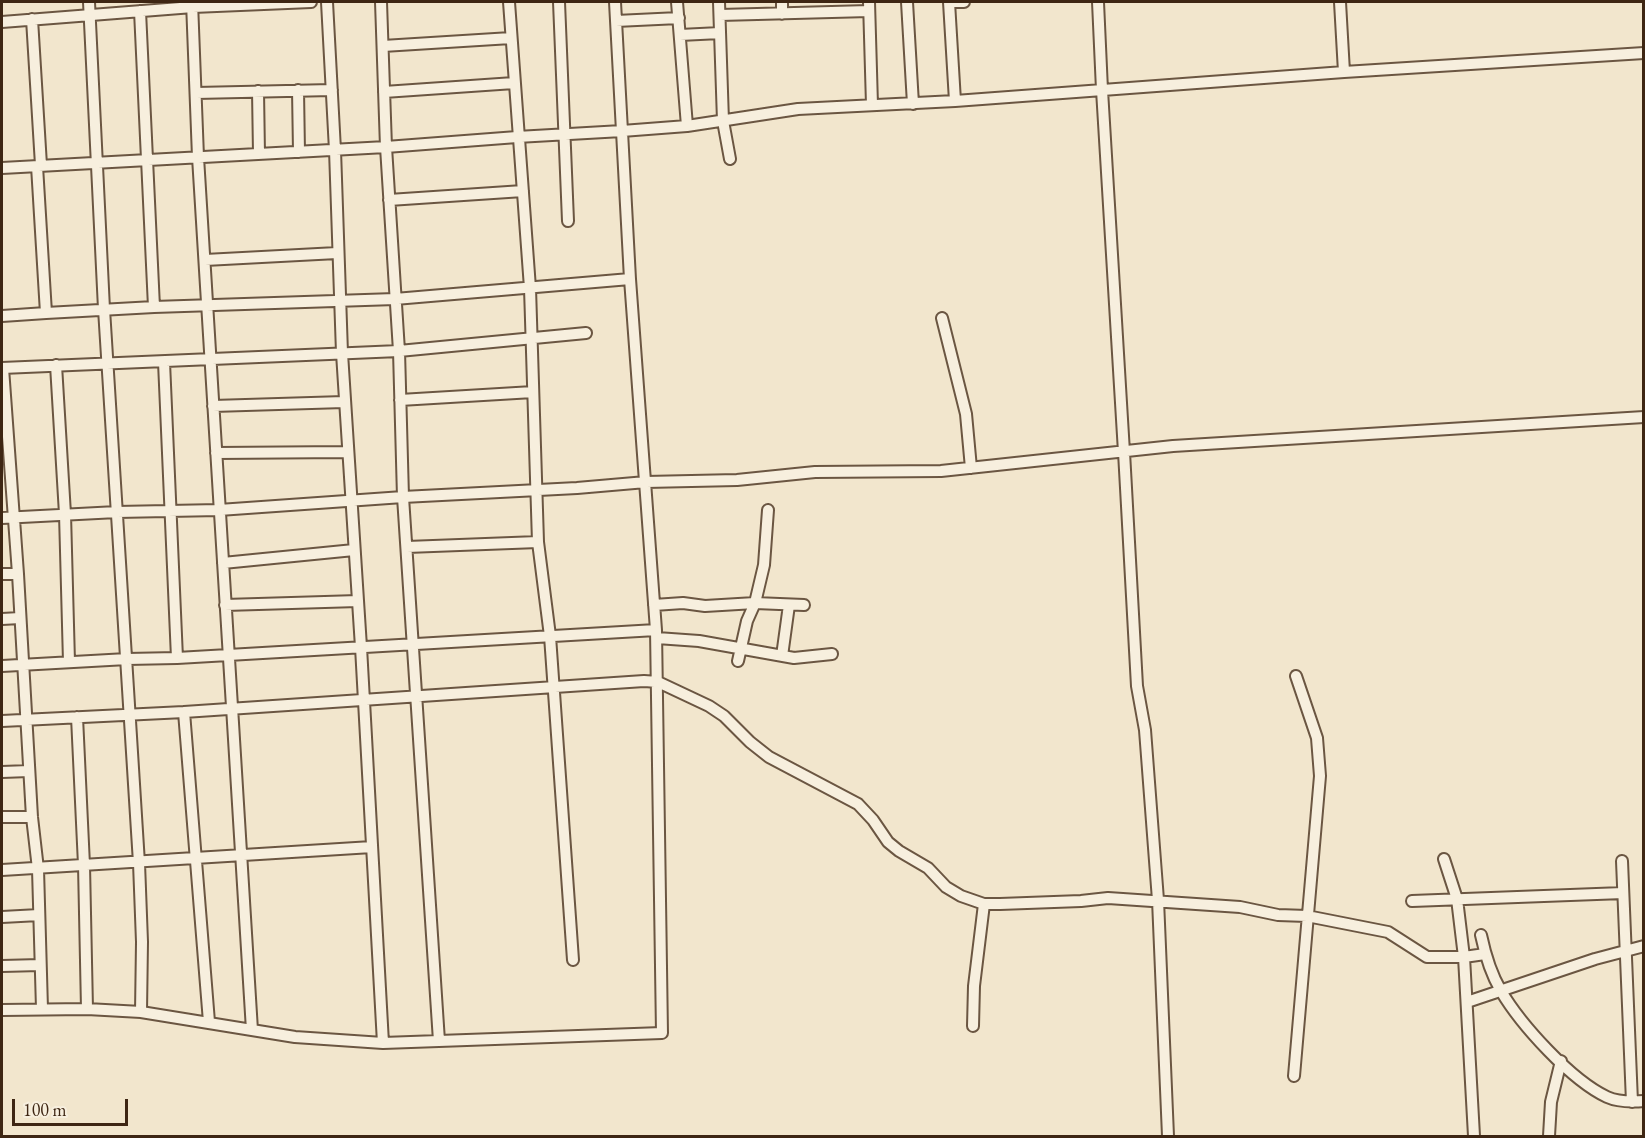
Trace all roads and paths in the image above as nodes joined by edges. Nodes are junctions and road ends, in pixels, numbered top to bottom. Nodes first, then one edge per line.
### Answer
1 (89, 2) edge
2 (311, 2) edge
3 (327, 2) edge
4 (381, 2) edge
5 (509, 2) edge
6 (559, 2) edge
7 (615, 2) edge
8 (677, 2) edge
9 (719, 2) edge
10 (782, 2) edge
11 (907, 2) edge
12 (949, 2) edge
13 (964, 2) edge
14 (1098, 2) edge
15 (1340, 2) edge
16 (192, 4) edge
17 (869, 6) edge
18 (825, 7) edge
19 (140, 10) junction
20 (90, 14) junction
21 (782, 14) junction
22 (720, 15) junction
23 (679, 18) junction
24 (32, 19) junction
25 (616, 21) junction
26 (2, 22) edge
27 (720, 33) junction
28 (680, 35) junction
29 (511, 38) junction
30 (383, 46) junction
31 (1644, 53) edge
32 (1344, 72) junction
33 (513, 83) junction
34 (298, 90) junction
35 (332, 90) junction
36 (1102, 90) junction
37 (258, 92) junction
38 (384, 92) junction
39 (195, 93) junction
40 (955, 101) junction
41 (913, 104) junction
42 (872, 105) junction
43 (723, 121) junction
44 (687, 126) junction
45 (622, 131) junction
46 (565, 134) junction
47 (517, 136) junction
48 (386, 147) junction
49 (335, 150) junction
50 (299, 152) junction
51 (259, 154) junction
52 (198, 157) junction
53 (148, 159) junction
54 (730, 159) dead end
55 (98, 162) junction
56 (39, 166) junction
57 (2, 168) edge
58 (523, 191) junction
59 (389, 200) junction
60 (568, 221) dead end
61 (337, 253) junction
62 (205, 260) junction
63 (630, 279) junction
64 (530, 288) junction
65 (395, 299) junction
66 (339, 301) junction
67 (207, 305) junction
68 (154, 307) junction
69 (104, 309) junction
70 (46, 313) junction
71 (2, 316) edge
72 (942, 318) dead end
73 (586, 333) dead end
74 (530, 339) junction
75 (399, 351) junction
76 (342, 353) junction
77 (210, 360) junction
78 (164, 362) junction
79 (56, 364) junction
80 (108, 364) junction
81 (2, 368) edge
82 (533, 392) junction
83 (400, 400) junction
84 (344, 402) junction
85 (213, 406) junction
86 (1644, 417) edge
87 (347, 452) junction
88 (1124, 452) junction
89 (216, 453) junction
90 (971, 468) junction
91 (645, 482) junction
92 (537, 490) junction
93 (404, 497) junction
94 (351, 502) junction
95 (219, 510) junction
96 (768, 510) dead end
97 (117, 512) junction
98 (169, 512) junction
99 (65, 514) junction
100 (14, 517) junction
101 (2, 518) edge
102 (538, 542) junction
103 (407, 547) junction
104 (354, 550) junction
105 (223, 563) junction
106 (2, 574) edge
107 (18, 574) junction
108 (358, 601) junction
109 (755, 603) junction
110 (654, 605) junction
111 (789, 605) junction
112 (804, 605) dead end
113 (225, 606) junction
114 (20, 618) junction
115 (2, 619) edge
116 (657, 634) junction
117 (550, 636) junction
118 (414, 644) junction
119 (742, 647) junction
120 (361, 648) junction
121 (832, 654) dead end
122 (228, 655) junction
123 (782, 656) junction
124 (177, 658) junction
125 (127, 659) junction
126 (69, 662) junction
127 (738, 662) dead end
128 (22, 664) junction
129 (2, 666) edge
130 (1296, 676) dead end
131 (658, 682) junction
132 (554, 688) junction
133 (417, 697) junction
134 (364, 699) junction
135 (232, 709) junction
136 (184, 712) junction
137 (129, 715) junction
138 (77, 717) junction
139 (26, 720) junction
140 (2, 721) edge
141 (29, 771) junction
142 (2, 772) edge
143 (2, 817) edge
144 (32, 817) junction
145 (372, 847) junction
146 (241, 856) junction
147 (195, 859) junction
148 (1444, 859) dead end
149 (1622, 861) dead end
150 (139, 863) junction
151 (84, 866) junction
152 (38, 869) junction
153 (2, 870) edge
154 (1623, 893) junction
155 (1457, 899) junction
156 (1158, 900) junction
157 (1412, 901) dead end
158 (984, 904) junction
159 (39, 915) junction
160 (1307, 916) junction
161 (2, 917) edge
162 (1481, 935) dead end
163 (1644, 946) edge
164 (1626, 950) junction
165 (1485, 954) junction
166 (1464, 957) junction
167 (573, 960) dead end
168 (2, 966) edge
169 (40, 966) junction
170 (1500, 990) junction
171 (1467, 1002) junction
172 (42, 1009) junction
173 (87, 1009) junction
174 (2, 1010) edge
175 (141, 1012) junction
176 (209, 1022) junction
177 (973, 1026) dead end
178 (252, 1030) junction
179 (439, 1041) junction
180 (383, 1043) junction
181 (1561, 1061) junction
182 (1294, 1076) dead end
183 (1644, 1101) edge
184 (1632, 1102) junction
185 (1168, 1137) edge
186 (1474, 1137) edge
187 (1550, 1137) edge

1 - 20 street
2 - 16 street
3 - 35 street
4 - 30 street
5 - 29 street
6 - 46 street
7 - 25 street
8 - 23 street
9 - 22 street
10 - 21 street
11 - 41 street
12 - 13 street
12 - 40 street
14 - 36 street
15 - 32 street
16 - 19 street
16 - 39 street
17 - 18 street
17 - 42 street
18 - 21 street
19 - 20 street
19 - 53 street
20 - 24 street
20 - 55 street
21 - 22 street
22 - 27 street
23 - 25 street
23 - 28 street
24 - 26 street
24 - 56 street
25 - 45 street
27 - 28 street
27 - 43 street
28 - 44 street
29 - 30 street
29 - 33 street
30 - 38 street
31 - 32 street
32 - 36 street
33 - 38 street
33 - 47 street
34 - 35 street
34 - 37 street
34 - 50 street
35 - 49 street
36 - 40 street
36 - 88 street
37 - 39 street
37 - 51 street
38 - 48 street
39 - 52 street
40 - 41 street
41 - 42 street
42 - 43 street
43 - 44 street
43 - 54 street
44 - 45 street
45 - 46 street
45 - 63 street
46 - 47 street
46 - 60 street
47 - 48 street
47 - 58 street
48 - 49 street
48 - 59 street
49 - 50 street
49 - 61 street
50 - 51 street
51 - 52 street
52 - 53 street
52 - 62 street
53 - 55 street
53 - 68 street
55 - 56 street
55 - 69 street
56 - 57 street
56 - 70 street
58 - 59 street
58 - 64 street
59 - 65 street
61 - 62 street
61 - 66 street
62 - 67 street
63 - 64 street
63 - 91 street
64 - 65 street
64 - 74 street
65 - 66 street
65 - 75 street
66 - 67 street
66 - 76 street
67 - 68 street
67 - 77 street
68 - 69 street
69 - 70 street
69 - 80 street
70 - 71 street
72 - 90 street
73 - 74 street
74 - 75 street
74 - 82 street
75 - 76 street
75 - 83 street
76 - 77 street
76 - 84 street
77 - 78 street
77 - 85 street
78 - 80 street
78 - 98 street
79 - 80 street
79 - 81 street
79 - 99 street
80 - 97 street
81 - 100 street
82 - 83 street
82 - 92 street
83 - 93 street
84 - 85 street
84 - 87 street
85 - 89 street
86 - 88 street
87 - 89 street
87 - 94 street
88 - 90 street
88 - 156 street
89 - 95 street
90 - 91 street
91 - 92 street
91 - 110 street
92 - 93 street
92 - 102 street
93 - 94 street
93 - 103 street
94 - 95 street
94 - 104 street
95 - 98 street
95 - 105 street
96 - 109 street
97 - 98 street
97 - 99 street
97 - 125 street
98 - 124 street
99 - 100 street
99 - 126 street
100 - 101 street
100 - 107 street
102 - 103 street
102 - 117 street
103 - 118 street
104 - 105 street
104 - 108 street
105 - 113 street
106 - 107 street
107 - 114 street
108 - 113 street
108 - 120 street
109 - 110 street
109 - 111 street
109 - 119 street
110 - 116 street
111 - 112 street
111 - 123 street
113 - 122 street
114 - 115 street
114 - 128 street
116 - 117 street
116 - 119 street
116 - 131 street
117 - 118 street
117 - 132 street
118 - 120 street
118 - 133 street
119 - 123 street
119 - 127 street
120 - 122 street
120 - 134 street
121 - 123 street
122 - 124 street
122 - 135 street
124 - 125 street
125 - 126 street
125 - 137 street
126 - 128 street
128 - 129 street
128 - 139 street
130 - 160 street
131 - 132 street
131 - 158 street
131 - 179 street
132 - 133 street
132 - 167 street
133 - 134 street
133 - 179 street
134 - 135 street
134 - 145 street
135 - 136 street
135 - 146 street
136 - 137 street
136 - 147 street
137 - 138 street
137 - 150 street
138 - 139 street
138 - 151 street
139 - 140 street
139 - 141 street
141 - 142 street
141 - 144 street
143 - 144 street
144 - 152 street
145 - 146 street
145 - 180 street
146 - 147 street
146 - 178 street
147 - 150 street
147 - 176 street
148 - 155 street
149 - 154 street
150 - 151 street
150 - 175 street
151 - 152 street
151 - 173 street
152 - 153 street
152 - 159 street
154 - 155 street
154 - 164 street
155 - 157 street
155 - 166 street
156 - 158 street
156 - 160 street
156 - 185 street
158 - 177 street
159 - 161 street
159 - 169 street
160 - 166 street
160 - 182 street
162 - 165 street
163 - 164 street
164 - 170 street
164 - 184 street
165 - 166 street
165 - 170 street
166 - 171 street
168 - 169 street
169 - 172 street
170 - 171 street
170 - 181 street
171 - 186 street
172 - 173 street
172 - 174 street
173 - 175 street
175 - 176 street
176 - 178 street
178 - 180 street
179 - 180 street
181 - 184 street
181 - 187 street
183 - 184 street

